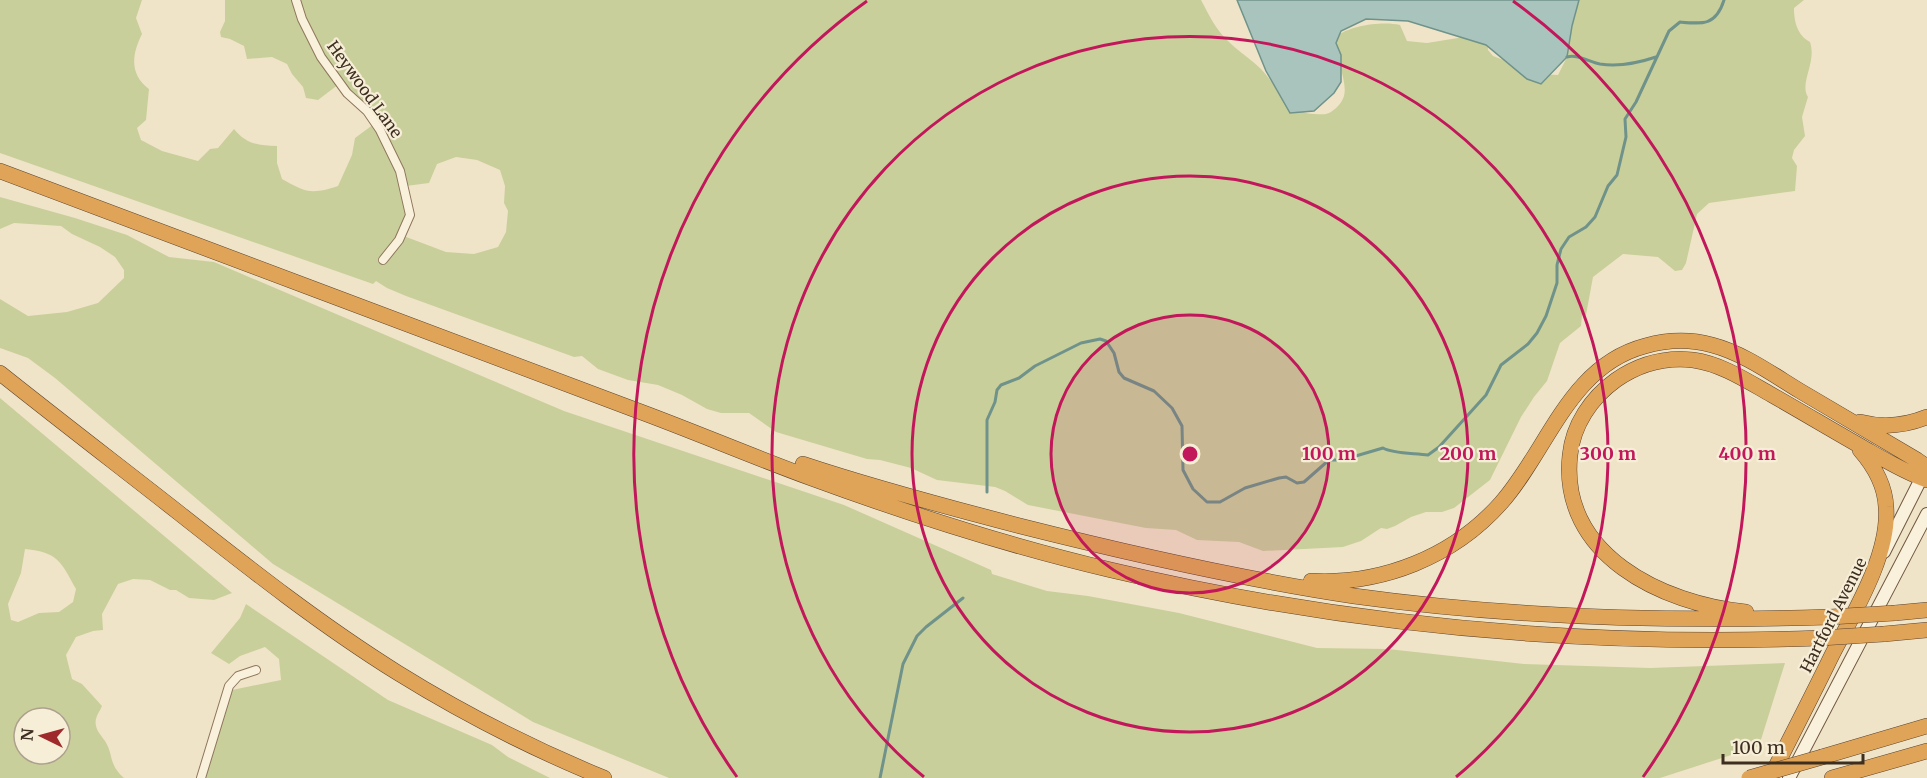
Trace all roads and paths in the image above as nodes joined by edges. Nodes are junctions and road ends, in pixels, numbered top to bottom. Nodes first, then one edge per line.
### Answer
1 (296, 0) edge
2 (0, 171) edge
3 (383, 260) dead end
4 (0, 373) edge
5 (1842, 416) junction
6 (1927, 417) edge
7 (690, 430) junction
8 (1844, 436) junction
9 (1925, 475) edge
10 (1927, 514) edge
11 (1189, 567) junction
12 (1872, 578) junction
13 (1927, 610) edge
14 (1830, 617) junction
15 (1927, 630) edge
16 (256, 670) dead end
17 (1927, 726) edge
18 (532, 746) junction
19 (1927, 751) edge
20 (201, 778) edge
21 (580, 778) edge
22 (604, 778) edge
23 (1749, 778) edge
24 (1770, 778) edge
25 (1789, 778) edge
26 (1832, 778) edge

1 - 3 street, Heywood Lane
2 - 7 highway
4 - 18 highway
5 - 6 highway
5 - 9 highway
5 - 11 highway
7 - 11 highway
7 - 15 highway, bridge
8 - 9 highway
8 - 12 highway
8 - 14 highway
9 - 12 main road, Hartford Avenue
10 - 25 main road
11 - 14 highway
12 - 24 highway, Hartford Avenue
13 - 14 highway, bridge
16 - 20 street
17 - 23 highway, bridge
18 - 21 highway
18 - 22 highway
19 - 26 highway

